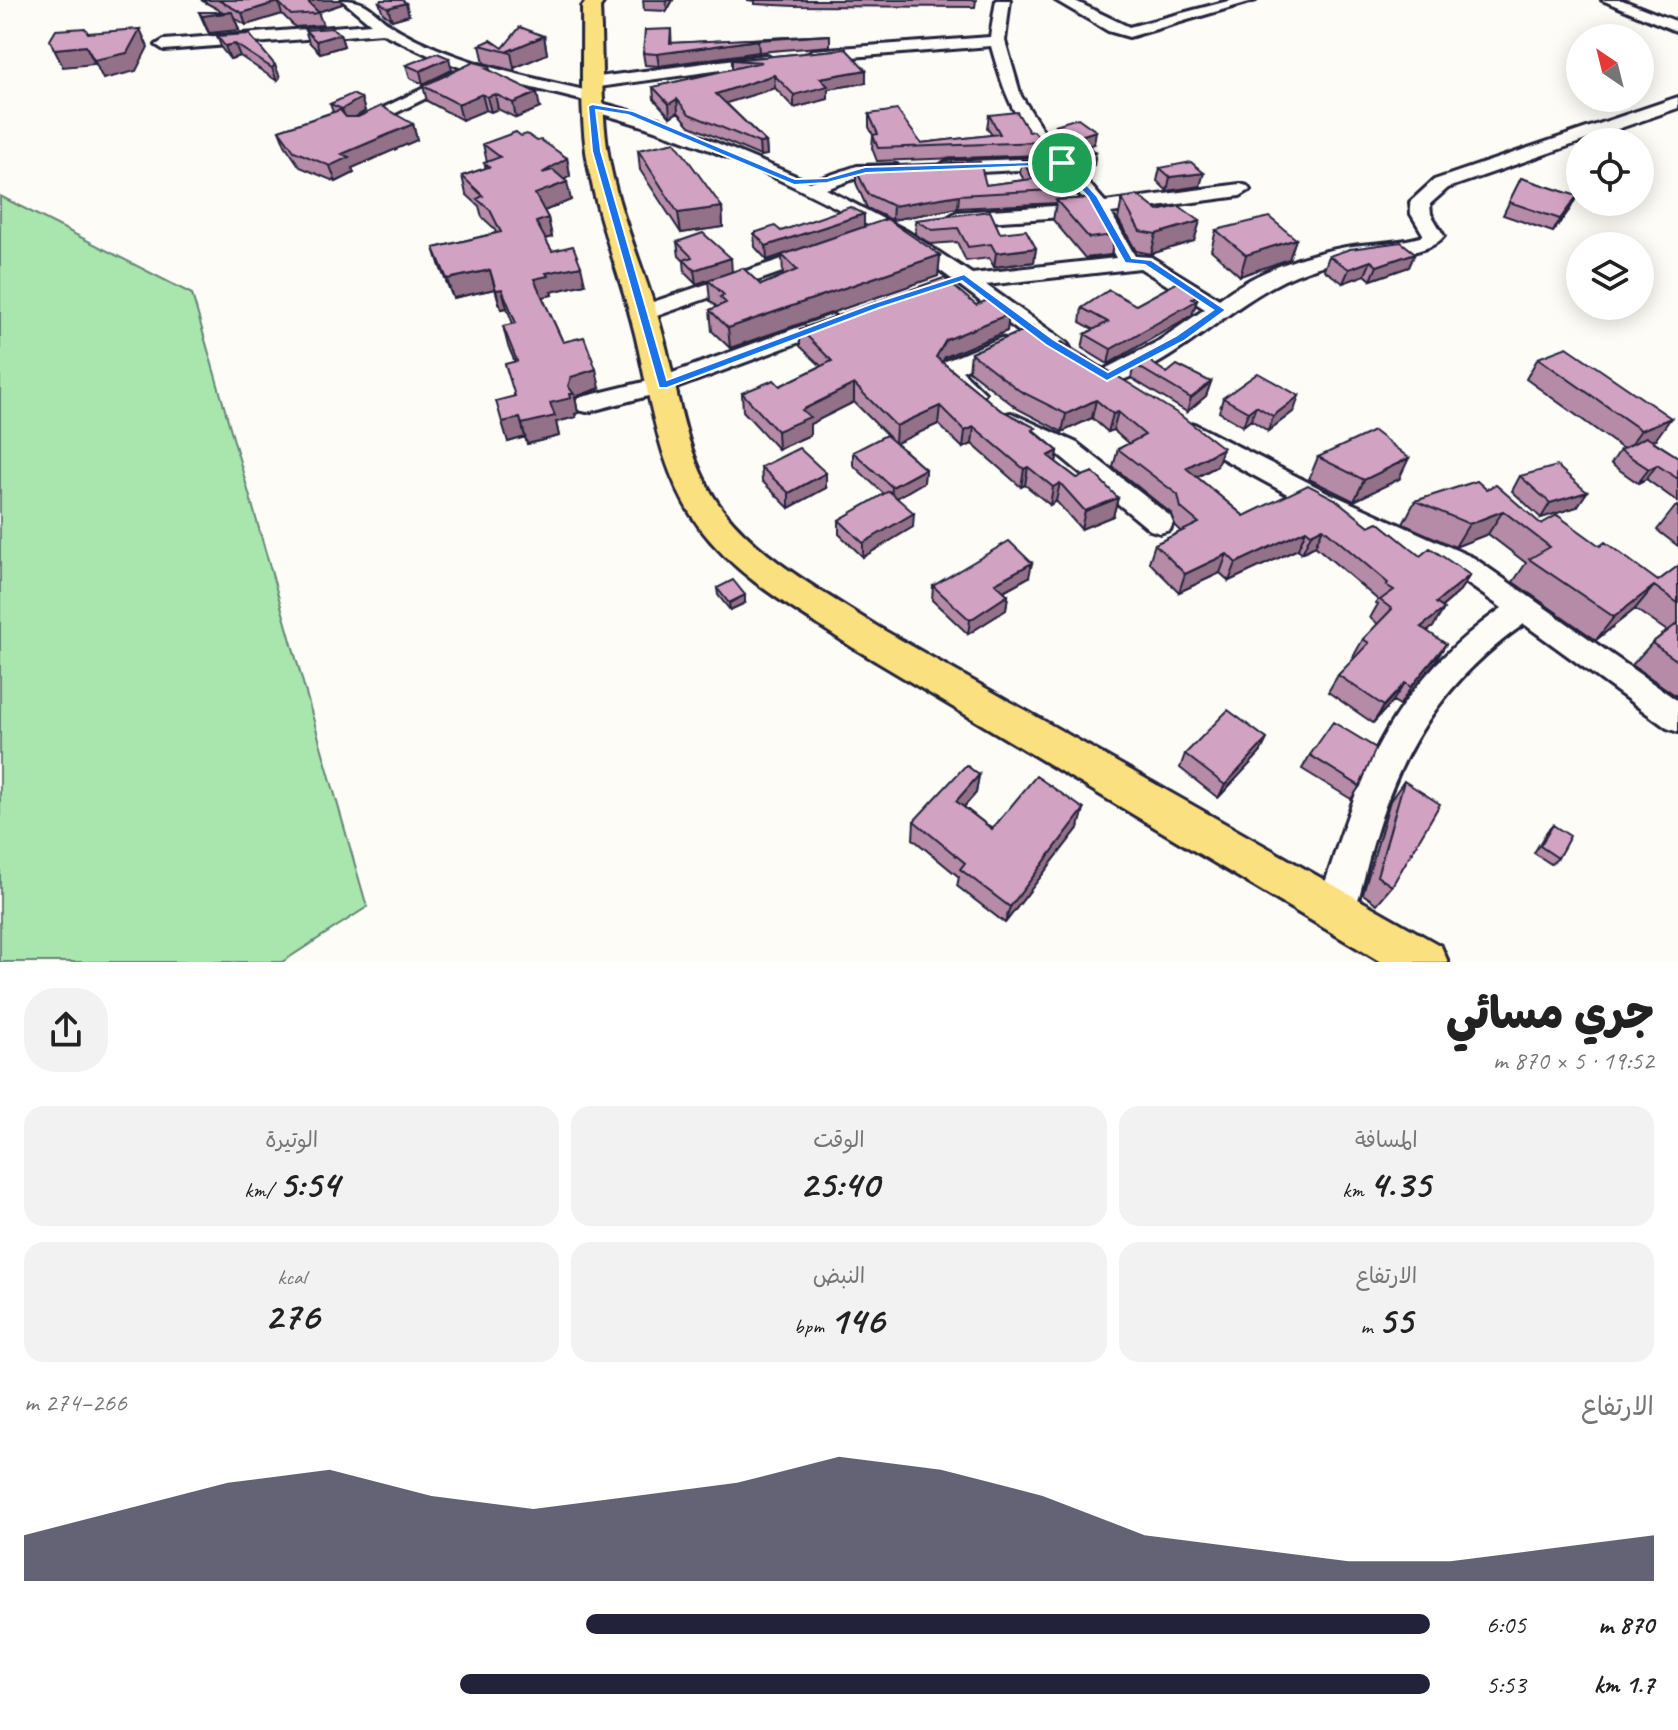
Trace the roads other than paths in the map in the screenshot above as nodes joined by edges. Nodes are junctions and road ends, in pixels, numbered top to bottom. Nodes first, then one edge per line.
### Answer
1 (349, 0) edge
2 (596, 0) edge
3 (1003, 0) edge
4 (1062, 0) edge
5 (1249, 0) edge
6 (1609, 0) edge
7 (1678, 27) edge
8 (385, 28) junction
9 (997, 41) junction
10 (164, 45) dead end
11 (478, 67) junction
12 (591, 95) junction
13 (1678, 102) edge
14 (357, 125) edge
15 (1062, 163) junction
16 (813, 187) junction
17 (1240, 190) dead end
18 (1100, 209) junction
19 (889, 229) junction
20 (859, 239) edge
21 (829, 249) edge
22 (1128, 261) junction
23 (967, 279) junction
24 (934, 287) edge
25 (1221, 310) junction
26 (643, 313) junction
27 (850, 315) edge
28 (1034, 331) junction
29 (1107, 377) junction
30 (663, 385) junction
31 (1129, 391) edge
32 (587, 404) dead end
33 (1173, 419) edge
34 (1160, 523) dead end
35 (1523, 609) junction
36 (1678, 718) edge
37 (1336, 913) junction
38 (1425, 962) edge

1 - 8 street
2 - 12 main road
3 - 9 street
4 - 5 street
6 - 7 street
8 - 10 street
8 - 11 street
9 - 12 street
9 - 15 street
11 - 12 street
11 - 14 street
12 - 16 street
12 - 26 main road
13 - 25 street
15 - 16 street
15 - 18 street
16 - 19 street
17 - 18 street
18 - 19 street
18 - 22 street
19 - 20 street
19 - 23 street
21 - 26 street
22 - 23 street
22 - 25 street
23 - 24 street
23 - 28 street
25 - 29 street
26 - 30 main road
27 - 30 street
28 - 29 street
28 - 34 street
29 - 31 street
30 - 32 street
30 - 37 main road
33 - 35 street
35 - 36 street
35 - 37 street
37 - 38 main road

